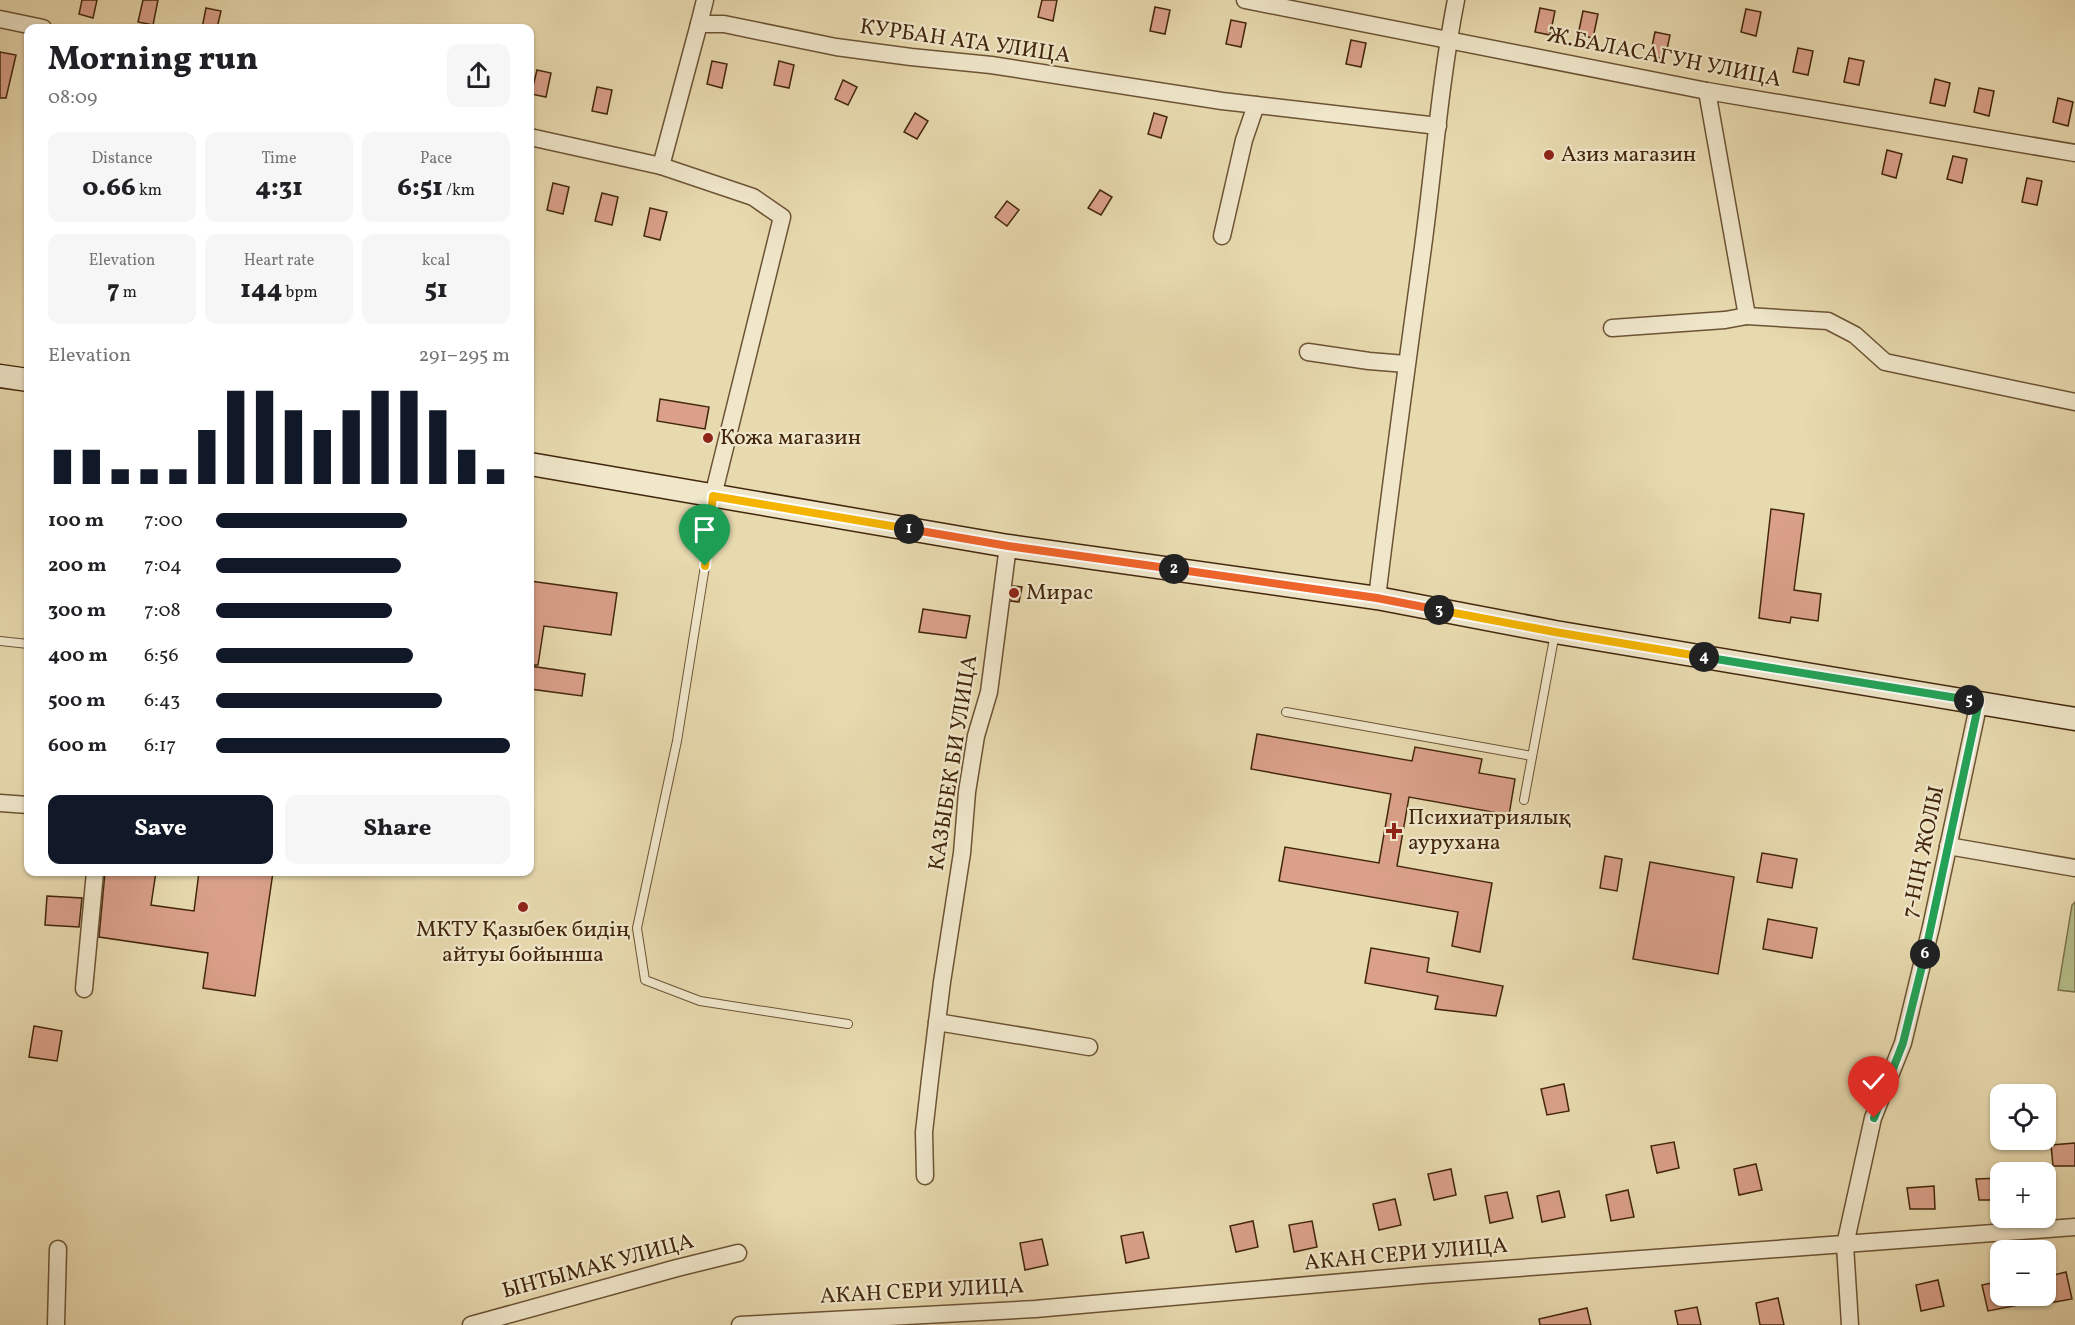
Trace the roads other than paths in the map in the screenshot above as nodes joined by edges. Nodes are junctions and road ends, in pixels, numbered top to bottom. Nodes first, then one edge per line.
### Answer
1 (705, 0) edge
2 (1245, 0) edge
3 (1456, 0) edge
4 (0, 19) edge
5 (24, 24) edge
6 (699, 24) junction
7 (1448, 39) junction
8 (1707, 91) junction
9 (1256, 105) junction
10 (1438, 126) junction
11 (534, 138) edge
12 (2075, 153) edge
13 (661, 166) junction
14 (1222, 236) dead end
15 (1747, 316) junction
16 (1612, 328) dead end
17 (1308, 352) dead end
18 (1406, 364) junction
19 (0, 376) edge
20 (24, 379) edge
21 (2075, 402) edge
22 (534, 465) edge
23 (713, 496) junction
24 (1008, 546) junction
25 (1377, 598) junction
26 (1555, 632) junction
27 (0, 641) edge
28 (24, 644) edge
29 (1979, 702) junction
30 (1286, 712) dead end
31 (2075, 719) edge
32 (1532, 756) junction
33 (1524, 800) dead end
34 (0, 803) edge
35 (24, 805) edge
36 (1948, 846) junction
37 (2075, 868) edge
38 (95, 876) edge
39 (84, 989) dead end
40 (937, 1022) junction
41 (848, 1024) dead end
42 (1089, 1047) dead end
43 (925, 1176) dead end
44 (2075, 1227) edge
45 (1845, 1245) junction
46 (58, 1249) dead end
47 (738, 1253) dead end
48 (903, 1320) edge
49 (56, 1325) edge
50 (471, 1325) edge
51 (740, 1325) edge
52 (1850, 1325) edge

1 - 6 street
2 - 7 street, Ж.БАЛАСАГУН УЛИЦА
3 - 7 street
4 - 5 street
6 - 9 street, КУРБАН АТА УЛИЦА
6 - 13 street
7 - 8 street, Ж.БАЛАСАГУН УЛИЦА
7 - 10 street
8 - 12 street, Ж.БАЛАСАГУН УЛИЦА
8 - 15 street
9 - 10 street, КУРБАН АТА УЛИЦА
9 - 14 street
10 - 18 street
11 - 13 street
13 - 23 street
15 - 16 street
15 - 21 street
17 - 18 street
18 - 25 street
19 - 20 main road
22 - 23 main road
23 - 24 main road
23 - 41 lane
24 - 25 main road
24 - 40 street, КАЗЫБЕК БИ УЛИЦА
25 - 26 main road
26 - 29 main road
26 - 32 lane
27 - 28 lane
29 - 31 main road
29 - 36 street, 7-НІҢ ЖОЛЫ
30 - 32 lane
32 - 33 lane
34 - 35 street
36 - 37 street
36 - 45 street, 7-НІҢ ЖОЛЫ
38 - 39 street
40 - 42 street
40 - 43 street, КАЗЫБЕК БИ УЛИЦА
44 - 45 street, АКАН СЕРИ УЛИЦА
45 - 48 street, АКАН СЕРИ УЛИЦА
45 - 52 street, 7-НІҢ ЖОЛЫ
46 - 49 street
47 - 50 street, ЫНТЫМАК УЛИЦА
48 - 51 street, АКАН СЕРИ УЛИЦА

